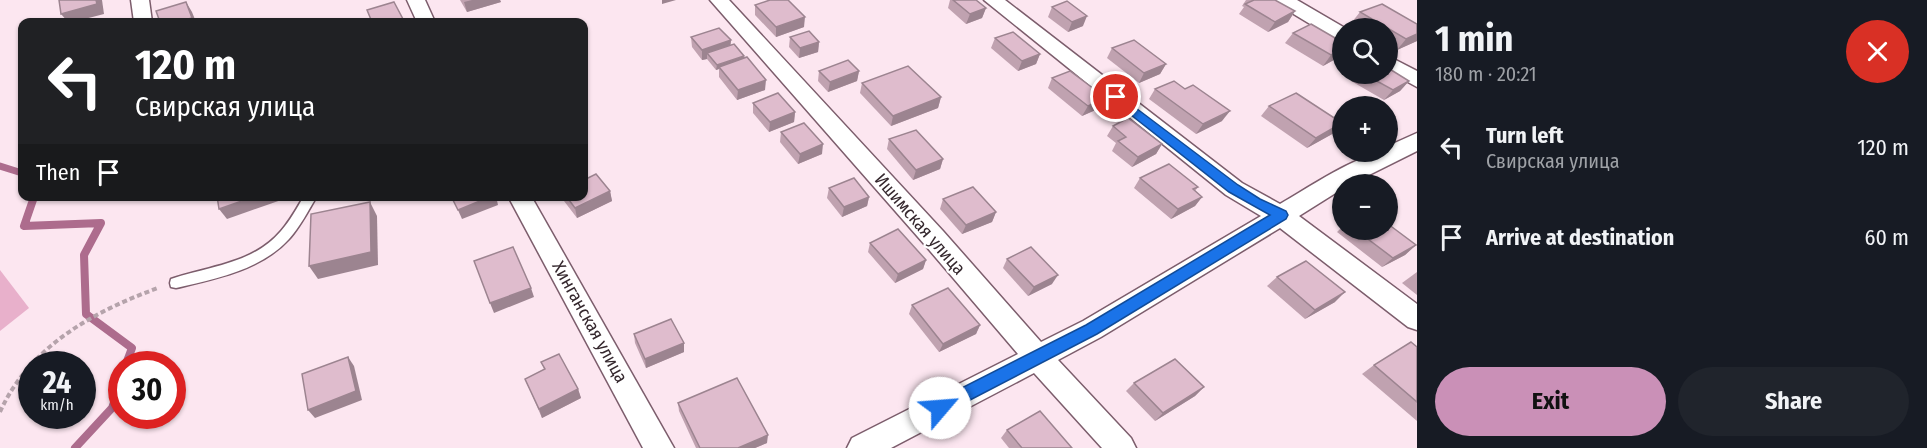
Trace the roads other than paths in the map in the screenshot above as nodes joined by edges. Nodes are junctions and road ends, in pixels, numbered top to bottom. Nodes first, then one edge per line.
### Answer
1 (140, 0) edge
2 (416, 0) edge
3 (719, 0) edge
4 (993, 0) edge
5 (1284, 0) edge
6 (142, 18) edge
7 (424, 18) edge
8 (1332, 29) edge
9 (1398, 68) edge
10 (1417, 80) edge
11 (1417, 141) edge
12 (308, 201) edge
13 (522, 201) edge
14 (1281, 215) junction
15 (176, 283) road end
16 (1417, 319) edge
17 (1036, 357) junction
18 (659, 448) edge
19 (862, 448) edge
20 (1121, 448) edge

1 - 6 street
2 - 7 street
3 - 17 street, Ишимская улица
4 - 14 street
5 - 8 street
9 - 10 street
11 - 14 street
12 - 15 lane
13 - 18 street, Хинганская улица
14 - 16 street
14 - 17 street
17 - 19 street
17 - 20 street, Ишимская улица

